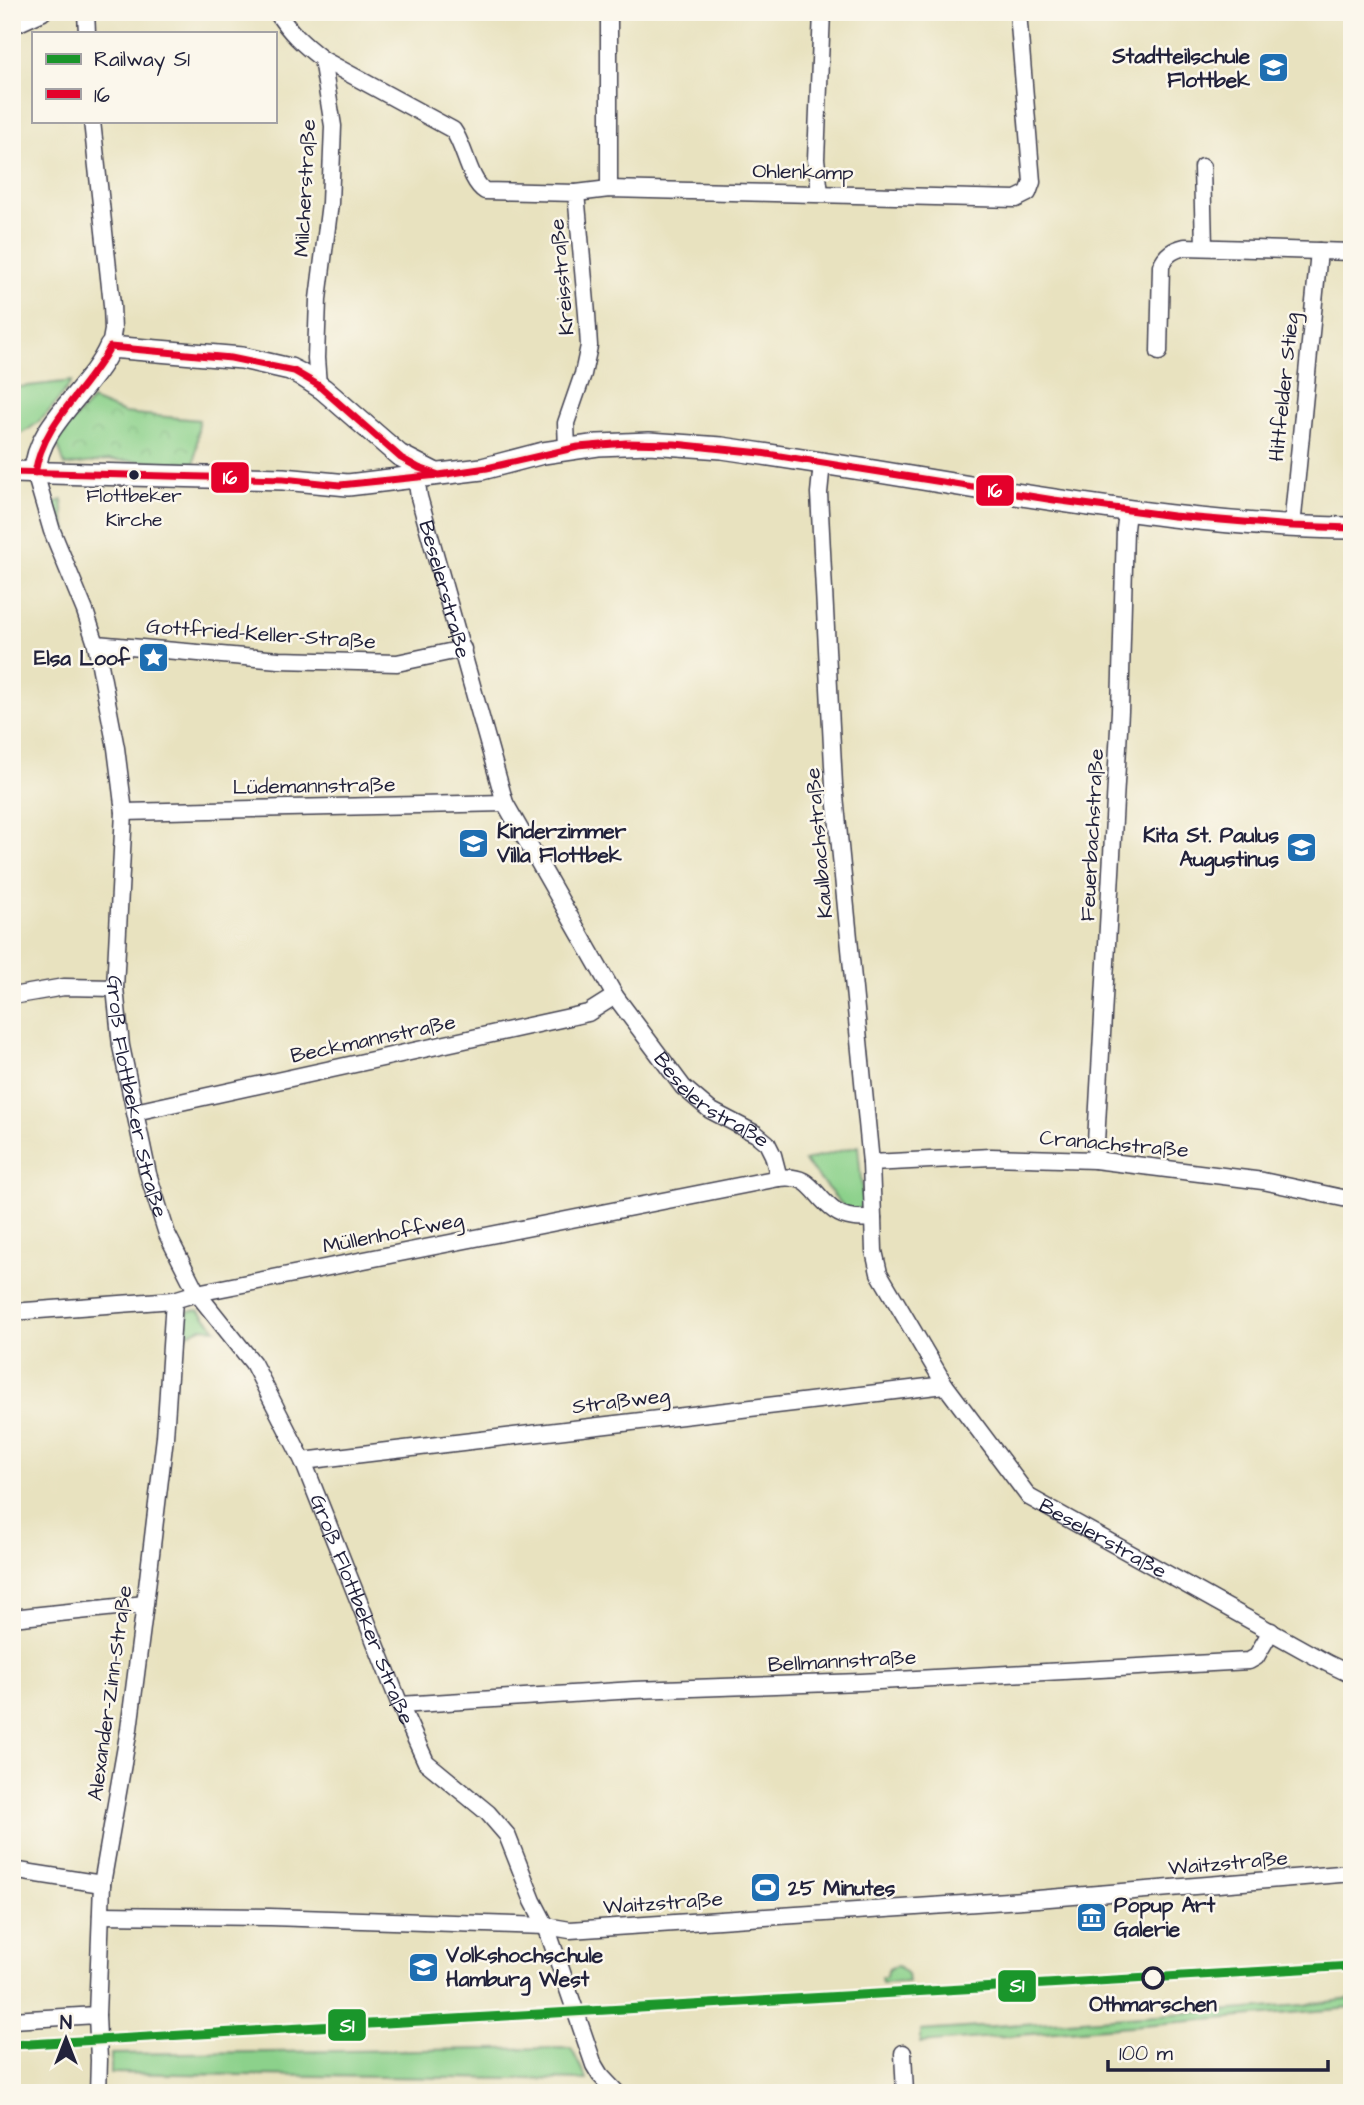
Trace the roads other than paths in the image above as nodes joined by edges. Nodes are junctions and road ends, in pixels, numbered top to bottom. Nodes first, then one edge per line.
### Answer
1 (43, 12) edge
2 (86, 12) edge
3 (277, 12) edge
4 (608, 12) edge
5 (822, 12) edge
6 (1018, 12) edge
7 (17, 20) edge
8 (87, 32) edge
9 (322, 59) junction
10 (92, 122) edge
11 (1202, 167) dead end
12 (609, 189) junction
13 (576, 192) junction
14 (820, 193) junction
15 (1204, 247) junction
16 (1319, 251) junction
17 (1352, 252) edge
18 (110, 347) junction
19 (1158, 352) dead end
20 (318, 385) junction
21 (386, 445) junction
22 (567, 449) junction
23 (822, 463) junction
24 (12, 472) edge
25 (35, 473) junction
26 (438, 475) junction
27 (416, 477) junction
28 (374, 482) junction
29 (1127, 512) junction
30 (1292, 527) junction
31 (1352, 528) edge
32 (96, 644) junction
33 (463, 649) junction
34 (505, 803) junction
35 (124, 812) junction
36 (116, 988) junction
37 (12, 996) edge
38 (615, 996) junction
39 (135, 1112) junction
40 (1095, 1160) junction
41 (871, 1163) junction
42 (779, 1178) junction
43 (1352, 1200) edge
44 (873, 1219) junction
45 (197, 1293) junction
46 (174, 1300) junction
47 (12, 1312) edge
48 (944, 1385) junction
49 (303, 1461) junction
50 (145, 1604) junction
51 (12, 1618) edge
52 (1271, 1631) junction
53 (1352, 1675) edge
54 (400, 1705) junction
55 (12, 1870) edge
56 (1352, 1873) edge
57 (102, 1884) junction
58 (101, 1915) junction
59 (546, 1926) junction
60 (97, 2015) junction
61 (12, 2020) edge
62 (902, 2053) dead end
63 (98, 2093) edge
64 (617, 2093) edge
65 (905, 2093) edge

1 - 7 street
2 - 8 street
3 - 9 street
4 - 12 street
5 - 14 street
6 - 14 street, Ohlenkamp
9 - 13 street, Kreisstraße
9 - 20 street, Milcherstraße
10 - 18 street
11 - 15 street
12 - 13 street, Ohlenkamp
12 - 14 street, Ohlenkamp
13 - 22 street, Kreisstraße
15 - 16 street
15 - 19 street
16 - 17 street
16 - 30 street, Hittfelder Stieg
18 - 20 street
18 - 25 street
20 - 21 street
21 - 26 street
21 - 28 street
22 - 23 street
22 - 26 street
23 - 29 street
23 - 41 street, Kaulbachstraße
24 - 25 street
25 - 28 street
25 - 32 street, Groß Flottbeker Straße
26 - 27 street
27 - 28 street
27 - 33 street, Beselerstraße
29 - 30 street
29 - 40 street, Feuerbachstraße
30 - 31 street
32 - 33 street, Gottfried-Keller-Straße
32 - 35 street, Groß Flottbeker Straße
33 - 34 street, Beselerstraße
34 - 35 street, Lüdemannstraße
34 - 38 street, Beselerstraße
35 - 36 street, Groß Flottbeker Straße
36 - 37 street
36 - 39 street, Groß Flottbeker Straße
38 - 39 street, Beckmannstraße
38 - 42 street, Beselerstraße
39 - 45 street, Groß Flottbeker Straße
40 - 41 street, Cranachstraße
40 - 43 street, Cranachstraße
41 - 44 street, Kaulbachstraße
42 - 44 street
42 - 45 street, Müllenhoffweg
44 - 48 street, Beselerstraße
45 - 46 street, Müllenhoffweg
45 - 49 street, Groß Flottbeker Straße
46 - 47 street, Müllenhoffweg
46 - 50 street, Alexander-Zinn-Straße
48 - 49 street, Straßweg
48 - 52 street, Beselerstraße
49 - 54 street, Groß Flottbeker Straße
50 - 51 street
50 - 57 street, Alexander-Zinn-Straße
52 - 53 street, Beselerstraße
52 - 54 street, Bellmannstraße
54 - 59 street, Groß Flottbeker Straße
55 - 57 street
56 - 59 street, Waitzstraße
57 - 58 street, Alexander-Zinn-Straße
58 - 59 street, Waitzstraße
58 - 60 street, Alexander-Zinn-Straße
59 - 64 street, Groß Flottbeker Straße
60 - 61 street
60 - 63 street, Alexander-Zinn-Straße
62 - 65 street

